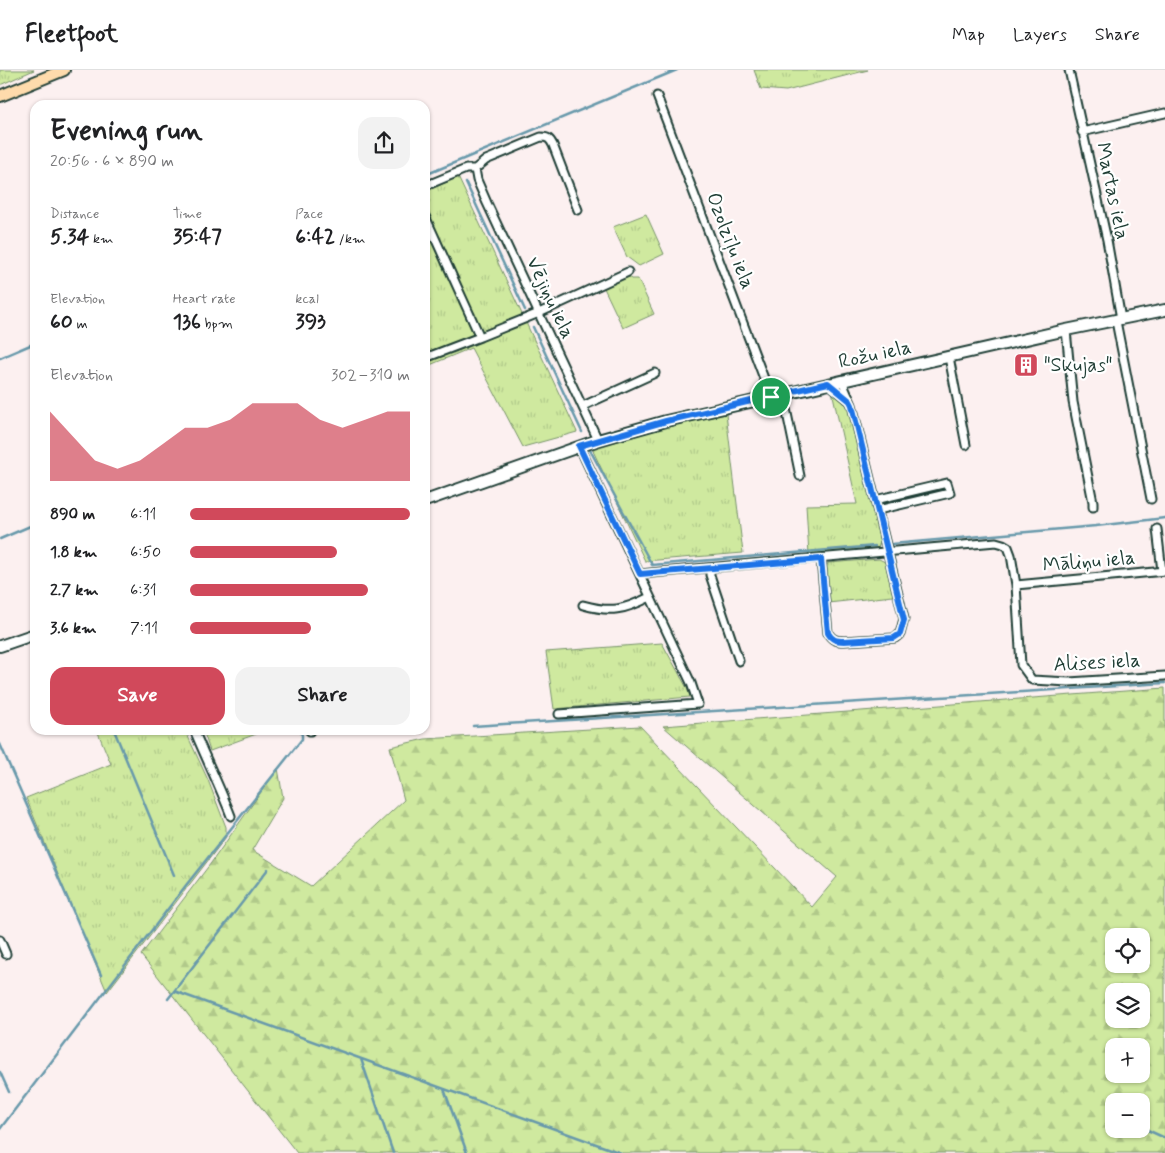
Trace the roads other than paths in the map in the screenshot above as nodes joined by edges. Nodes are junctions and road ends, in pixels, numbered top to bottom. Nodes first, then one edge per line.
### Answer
1 (64, 70) edge
2 (1068, 70) edge
3 (0, 96) edge
4 (657, 96) dead end
5 (1165, 113) edge
6 (1082, 132) junction
7 (475, 169) junction
8 (430, 184) edge
9 (578, 210) dead end
10 (430, 227) edge
11 (628, 272) dead end
12 (1165, 310) edge
13 (539, 313) junction
14 (1118, 320) junction
15 (1066, 330) junction
16 (480, 337) junction
17 (430, 356) edge
18 (949, 357) junction
19 (655, 373) dead end
20 (843, 380) junction
21 (828, 383) junction
22 (783, 394) junction
23 (771, 397) junction
24 (850, 401) junction
25 (583, 406) junction
26 (598, 440) junction
27 (966, 445) dead end
28 (579, 446) junction
29 (800, 476) dead end
30 (430, 499) edge
31 (1151, 499) dead end
32 (875, 500) junction
33 (1093, 507) dead end
34 (878, 510) junction
35 (1156, 529) dead end
36 (887, 553) junction
37 (821, 559) junction
38 (710, 568) junction
39 (1164, 571) edge
40 (640, 574) junction
41 (1016, 585) junction
42 (650, 597) junction
43 (583, 605) dead end
44 (30, 636) edge
45 (0, 646) edge
46 (739, 661) dead end
47 (1165, 676) edge
48 (559, 714) dead end
49 (196, 735) edge
50 (232, 816) dead end
51 (0, 940) edge
52 (6, 954) dead end

1 - 3 main road
2 - 6 street, Martas iela
4 - 23 street, Ozolzīļu iela
5 - 6 street
6 - 14 street, Martas iela
7 - 8 street
7 - 9 street
7 - 13 street, Vējiņu iela
10 - 16 street
11 - 13 street
12 - 14 street, Rožu iela
13 - 16 street
13 - 25 street, Vējiņu iela
14 - 15 street, Rožu iela
14 - 31 street, Martas iela
15 - 18 street, Rožu iela
15 - 33 street
16 - 17 street
18 - 20 street, Rožu iela
18 - 27 street
19 - 25 street
20 - 21 street, Rožu iela
20 - 24 street
21 - 22 street, Rožu iela
21 - 24 street
22 - 23 street, Rožu iela
22 - 29 street
23 - 26 street, Rožu iela
24 - 32 street
25 - 26 street, Vējiņu iela
26 - 28 street, Rožu iela
28 - 30 street, Rožu iela
28 - 40 street
32 - 34 street
32 - 34 street
34 - 36 street
35 - 39 street
36 - 37 street
36 - 37 street
36 - 41 street
37 - 38 street
38 - 40 street
38 - 46 street
39 - 41 street, Māliņu iela
40 - 42 street
41 - 47 street, Alises iela
42 - 43 street
42 - 48 street
44 - 45 street
49 - 50 street
51 - 52 street

